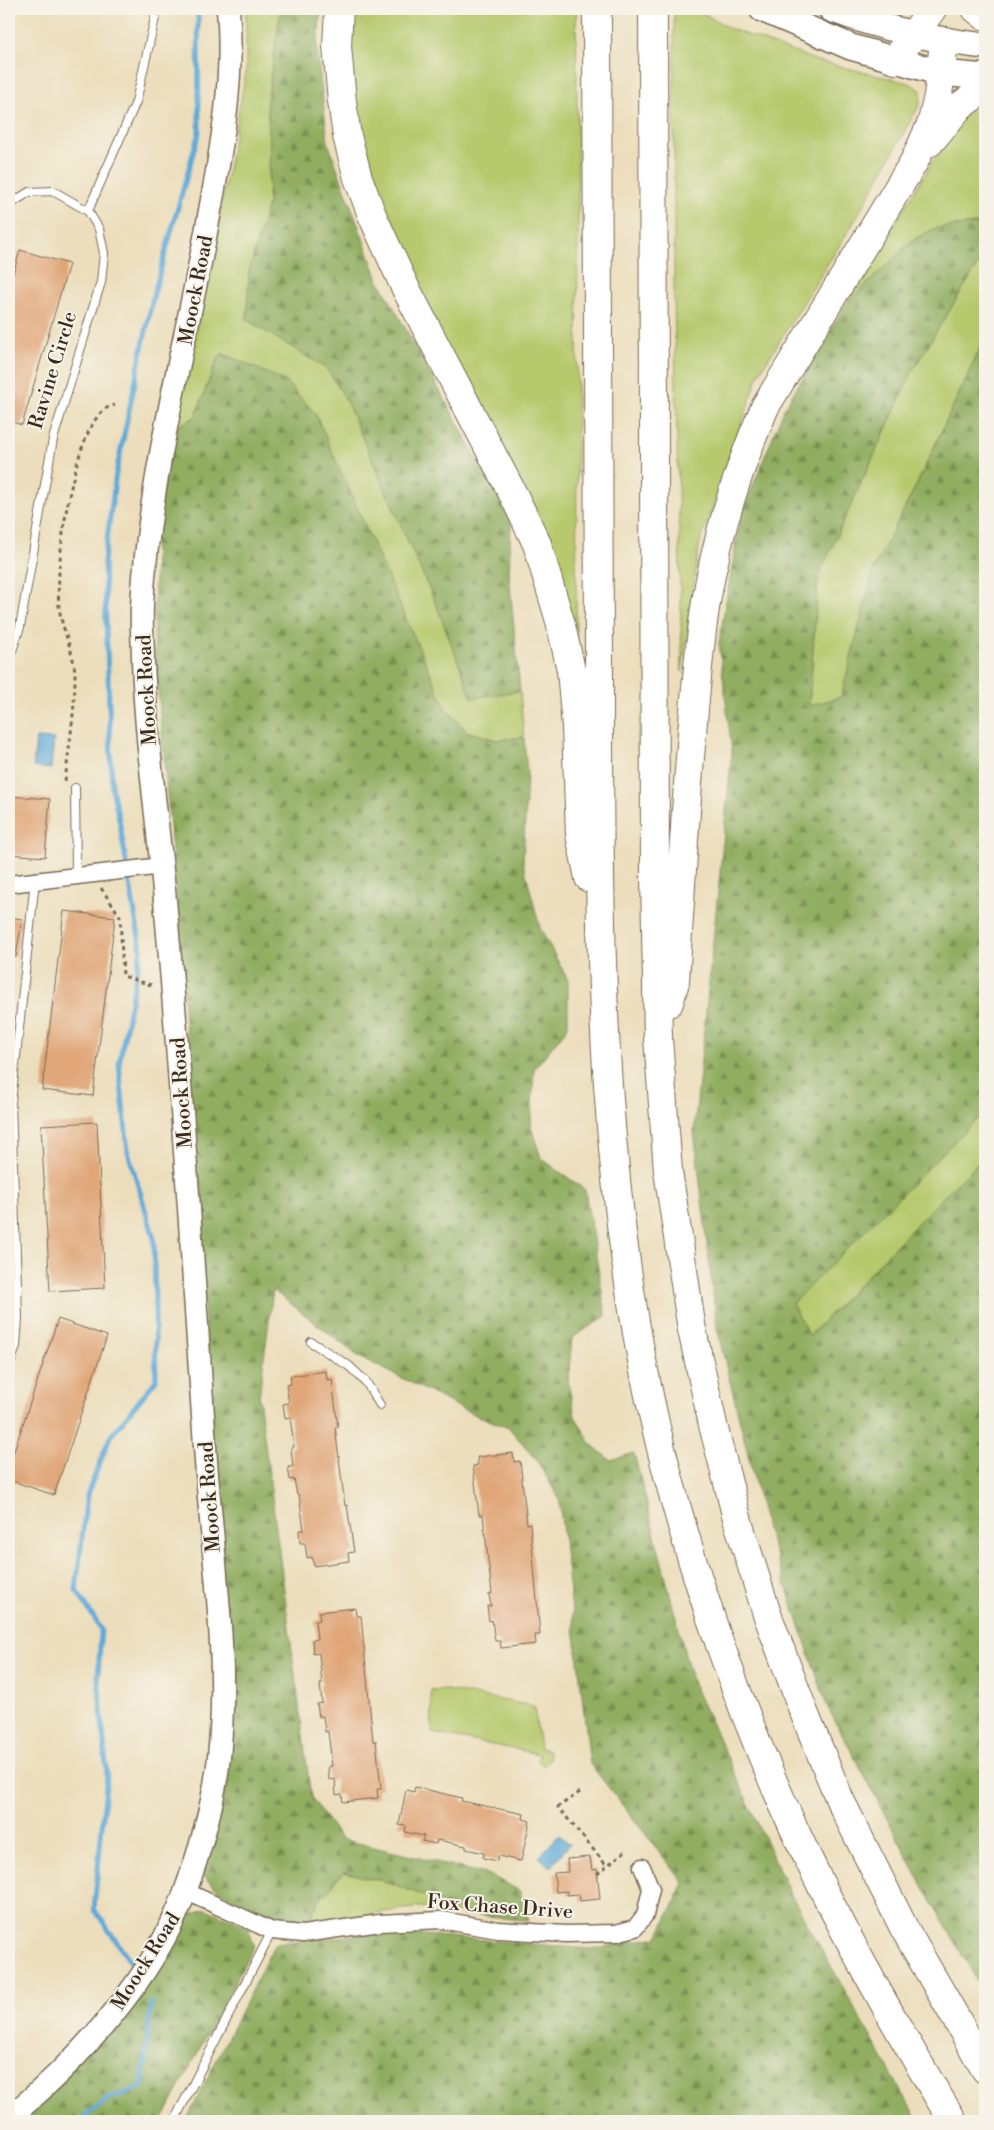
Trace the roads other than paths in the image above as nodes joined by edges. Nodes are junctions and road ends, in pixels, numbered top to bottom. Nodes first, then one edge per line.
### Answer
1 (156, 9) edge
2 (228, 9) edge
3 (338, 9) edge
4 (653, 9) edge
5 (762, 9) edge
6 (830, 9) edge
7 (932, 9) edge
8 (976, 9) edge
9 (985, 16) edge
10 (597, 21) edge
11 (914, 34) junction
12 (944, 41) junction
13 (985, 46) edge
14 (895, 60) junction
15 (941, 73) junction
16 (985, 77) edge
17 (985, 88) edge
18 (915, 160) junction
19 (9, 205) edge
20 (88, 211) junction
21 (9, 660) edge
22 (75, 788) road end
23 (152, 867) junction
24 (76, 875) junction
25 (35, 880) junction
26 (9, 884) edge
27 (601, 935) junction
28 (658, 1038) junction
29 (311, 1342) dead end
30 (12, 1346) edge
31 (9, 1367) edge
32 (380, 1405) dead end
33 (642, 1867) dead end
34 (185, 1891) junction
35 (272, 1931) junction
36 (985, 2069) edge
37 (9, 2118) edge
38 (174, 2121) edge
39 (953, 2121) edge

1 - 20 lane
2 - 23 main road, Moock Road
3 - 27 highway
4 - 28 highway
5 - 14 main road
6 - 11 main road
7 - 11 highway
8 - 9 highway
10 - 27 highway
11 - 12 main road
11 - 14 highway
12 - 13 main road
12 - 15 highway
14 - 15 main road
15 - 16 main road
15 - 18 highway
17 - 18 highway
18 - 28 highway
19 - 20 lane
20 - 21 lane, Ravine Circle
22 - 24 lane
23 - 24 street
23 - 34 main road, Moock Road
24 - 25 street
25 - 26 street
25 - 30 lane
27 - 39 highway
28 - 36 highway
29 - 32 lane
30 - 31 lane
33 - 35 street, Fox Chase Drive
34 - 35 street, Fox Chase Drive
34 - 37 main road, Moock Road
35 - 38 lane

